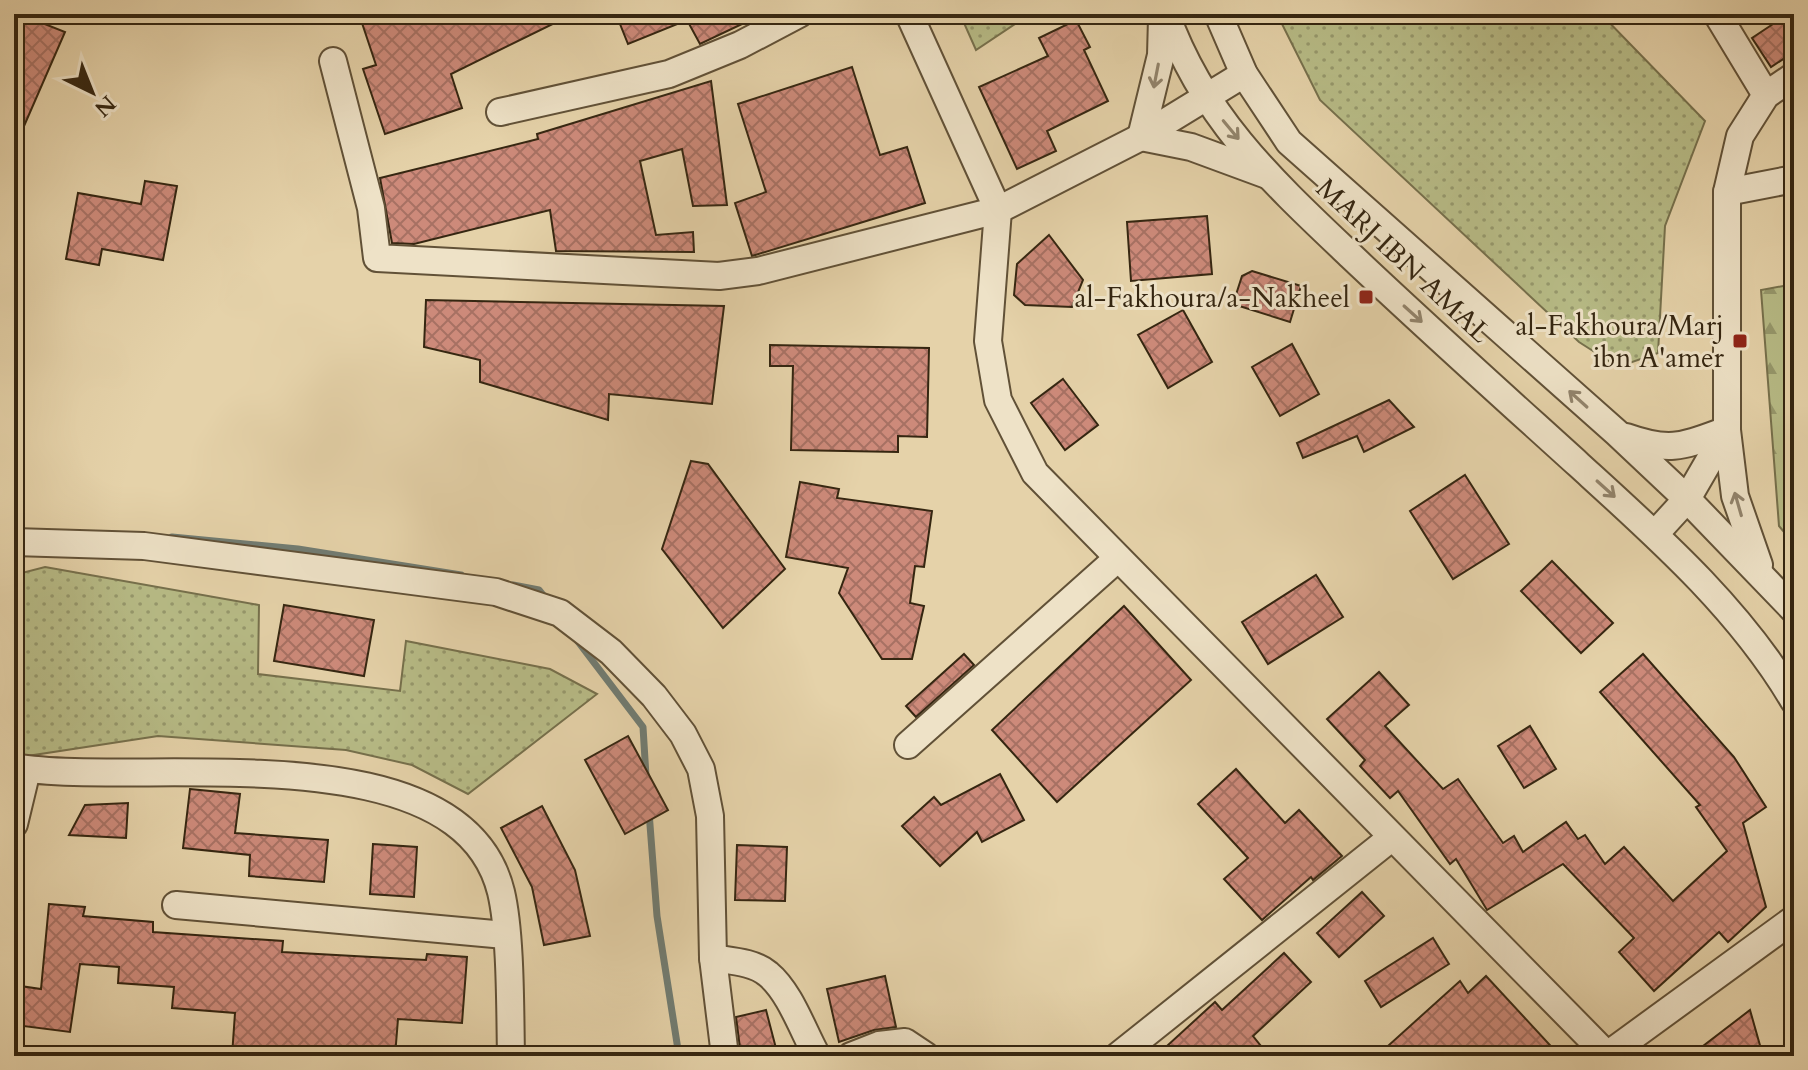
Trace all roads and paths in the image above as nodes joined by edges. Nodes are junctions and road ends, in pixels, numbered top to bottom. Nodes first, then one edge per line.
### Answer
1 (799, 14) edge
2 (909, 14) edge
3 (1164, 14) edge
4 (1218, 14) edge
5 (1717, 14) edge
6 (333, 61) dead end
7 (1244, 74) junction
8 (1794, 76) edge
9 (1766, 95) junction
10 (1204, 97) junction
11 (500, 112) dead end
12 (1141, 137) junction
13 (1269, 176) junction
14 (1794, 179) edge
15 (1727, 192) junction
16 (998, 210) junction
17 (1727, 430) junction
18 (1617, 433) junction
19 (1687, 499) junction
20 (1655, 534) junction
21 (14, 542) edge
22 (1118, 558) junction
23 (1763, 576) junction
24 (1794, 610) edge
25 (1794, 701) edge
26 (908, 745) dead end
27 (21, 768) edge
28 (14, 824) edge
29 (1391, 838) junction
30 (176, 905) dead end
31 (1794, 919) edge
32 (505, 935) junction
33 (713, 958) junction
34 (511, 1056) edge
35 (725, 1056) edge
36 (817, 1056) edge
37 (851, 1056) edge
38 (926, 1056) edge
39 (1118, 1056) edge
40 (1607, 1056) edge

1 - 11 street
2 - 16 street
3 - 10 street, MARJ IBN AMAL
3 -> 12 street
4 - 7 street, MARJ IBN AMAL
5 - 9 street
6 - 16 street
7 - 10 street
18 -> 7 street, MARJ IBN AMAL
8 - 9 street
9 - 15 street
10 - 12 street
10 -> 13 street, MARJ IBN AMAL
12 - 13 street
12 - 16 street
13 -> 20 street, MARJ IBN AMAL
14 - 15 street
15 - 17 street
16 - 22 street
17 - 18 street
17 - 19 street
23 -> 17 street
18 - 19 street, MARJ IBN AMAL
19 - 20 street
19 - 23 street, MARJ IBN AMAL
20 - 25 street, MARJ IBN AMAL
21 - 33 street
22 - 26 street
22 - 29 street
23 - 24 street, MARJ IBN AMAL
27 - 28 street
27 - 32 street
29 - 39 street
29 - 40 street
30 - 32 street
31 - 40 street
32 - 34 street
33 - 35 street
33 - 36 street
37 - 38 street

